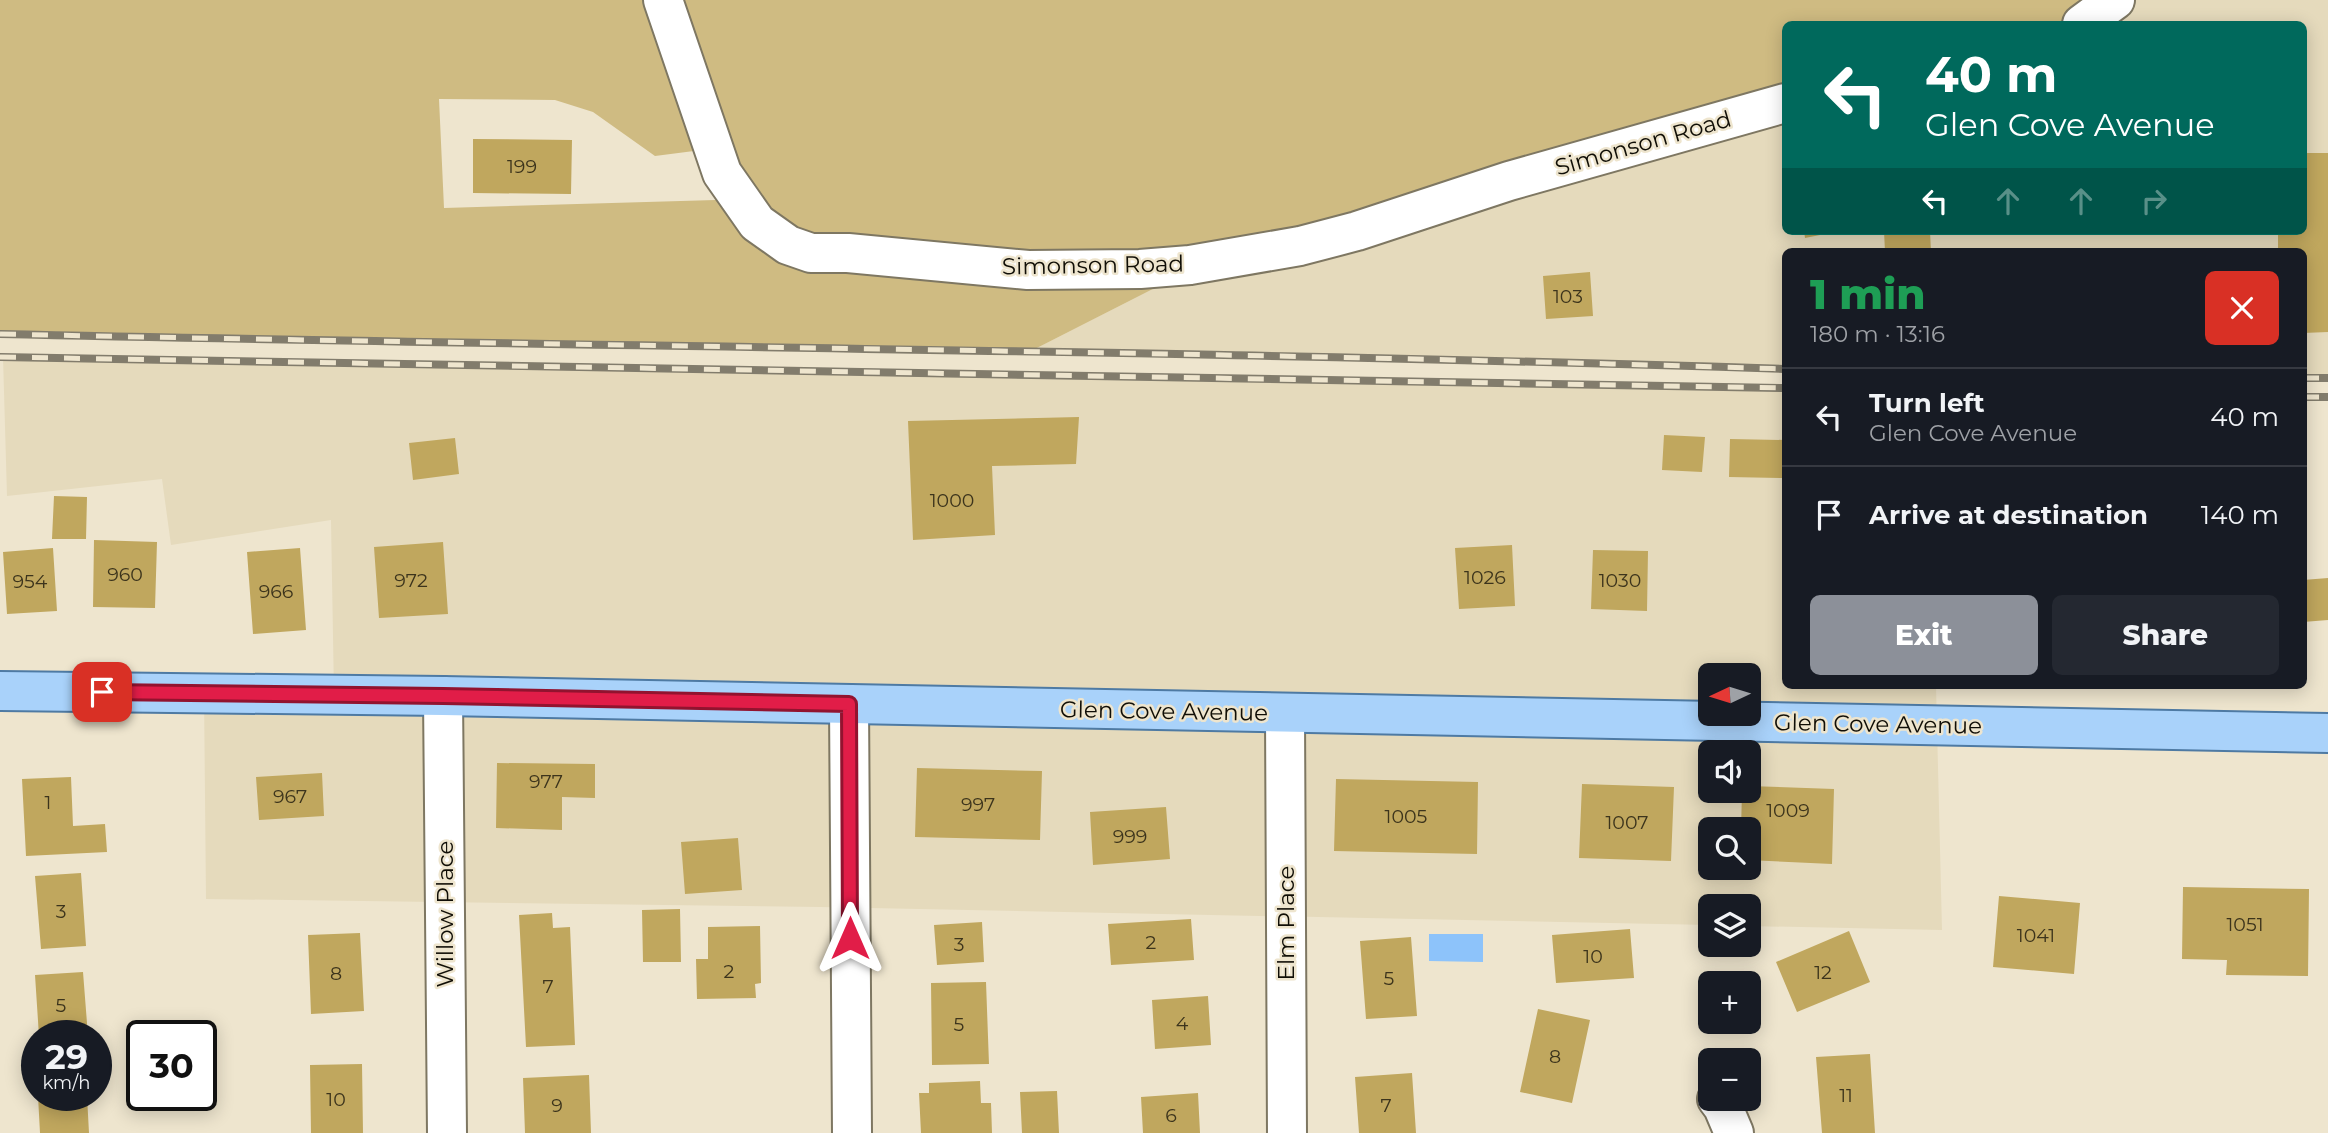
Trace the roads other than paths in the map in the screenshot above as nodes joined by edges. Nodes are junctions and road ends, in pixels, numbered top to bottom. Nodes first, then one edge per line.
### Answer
1 (663, 0) edge
2 (2115, 0) edge
3 (2086, 21) edge
4 (1782, 104) edge
5 (0, 691) edge
6 (443, 696) junction
7 (849, 704) junction
8 (1285, 714) junction
9 (2328, 733) edge
10 (1725, 1111) edge
11 (447, 1133) edge
12 (852, 1133) edge
13 (1287, 1133) edge
14 (1734, 1133) edge

1 - 4 street, Simonson Road
2 - 3 street
5 - 6 main road, Glen Cove Avenue
6 - 7 main road, Glen Cove Avenue
6 - 11 street, Willow Place
7 - 8 main road, Glen Cove Avenue
7 - 12 street
8 - 9 main road, Glen Cove Avenue
8 - 13 street, Elm Place
10 - 14 street

